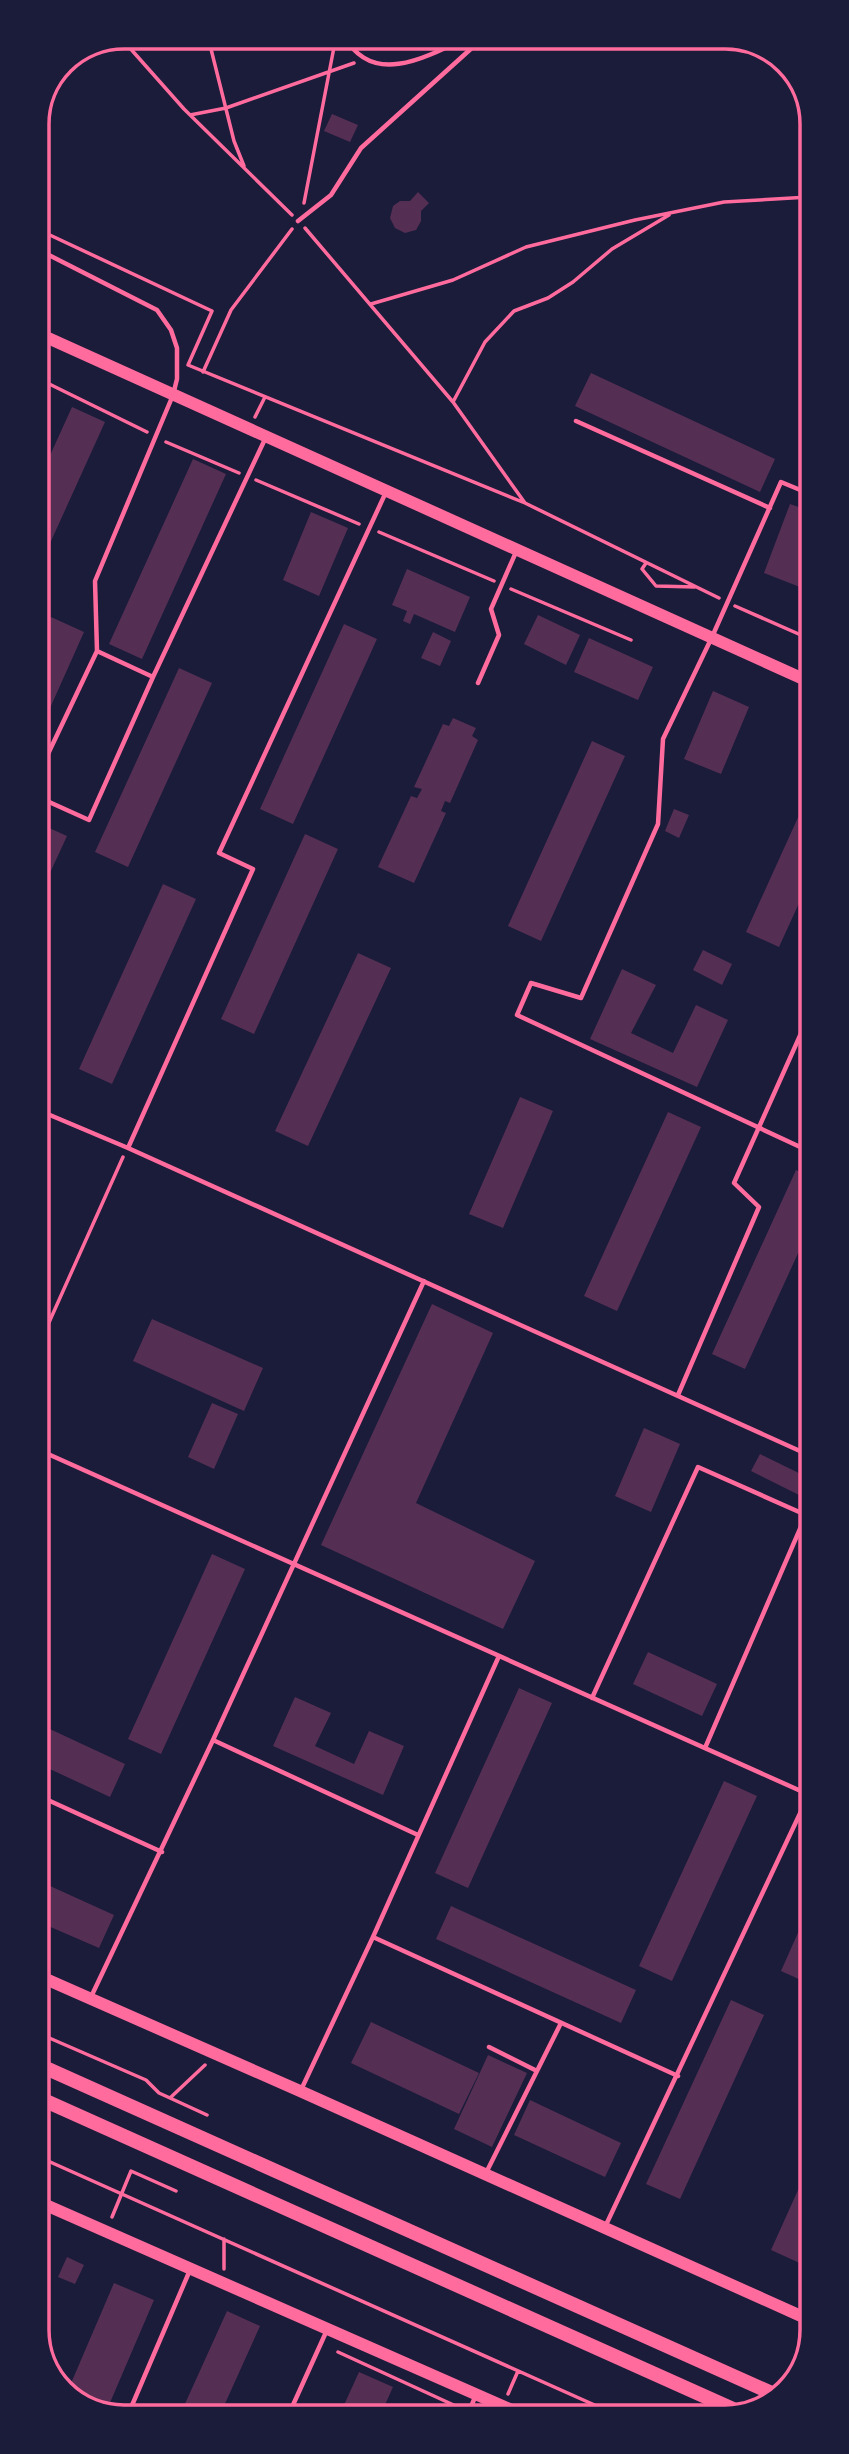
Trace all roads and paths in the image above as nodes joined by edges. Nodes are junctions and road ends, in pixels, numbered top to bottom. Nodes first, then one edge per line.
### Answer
1 (131, 49) edge
2 (211, 49) edge
3 (334, 49) edge
4 (352, 49) edge
5 (440, 49) edge
6 (471, 49) edge
7 (366, 59) junction
8 (329, 72) junction
9 (226, 108) junction
10 (190, 115) junction
11 (245, 169) junction
12 (800, 198) edge
13 (674, 212) junction
14 (298, 221) junction
15 (49, 235) edge
16 (49, 256) edge
17 (371, 304) junction
18 (49, 338) edge
19 (204, 372) junction
20 (49, 385) edge
21 (173, 395) junction
22 (453, 402) junction
23 (576, 421) dead end
24 (156, 437) junction
25 (267, 437) junction
26 (248, 477) junction
27 (387, 490) junction
28 (800, 490) edge
29 (525, 503) junction
30 (770, 508) junction
31 (370, 528) junction
32 (518, 548) junction
33 (646, 562) junction
34 (502, 585) junction
35 (696, 587) junction
36 (728, 602) junction
37 (800, 634) edge
38 (712, 637) junction
39 (631, 640) dead end
40 (97, 651) junction
41 (153, 677) junction
42 (800, 677) edge
43 (478, 683) dead end
44 (49, 752) edge
45 (49, 802) edge
46 (800, 1035) edge
47 (49, 1115) edge
48 (758, 1128) junction
49 (800, 1147) edge
50 (128, 1148) junction
51 (424, 1281) junction
52 (49, 1323) edge
53 (678, 1395) junction
54 (800, 1451) edge
55 (49, 1455) edge
56 (800, 1512) edge
57 (800, 1529) edge
58 (295, 1565) junction
59 (499, 1656) junction
60 (592, 1698) junction
61 (213, 1740) junction
62 (705, 1748) junction
63 (800, 1791) edge
64 (49, 1801) edge
65 (800, 1816) edge
66 (418, 1835) junction
67 (162, 1852) junction
68 (373, 1937) junction
69 (49, 1981) edge
70 (90, 1999) junction
71 (561, 2023) junction
72 (49, 2038) edge
73 (489, 2047) dead end
74 (49, 2063) edge
75 (207, 2063) dead end
76 (49, 2070) edge
77 (537, 2071) junction
78 (678, 2076) junction
79 (92, 2089) junction
80 (300, 2091) junction
81 (170, 2098) junction
82 (49, 2102) edge
83 (207, 2115) dead end
84 (49, 2161) edge
85 (486, 2174) junction
86 (176, 2191) dead end
87 (121, 2193) junction
88 (49, 2206) edge
89 (604, 2229) junction
90 (106, 2231) junction
91 (190, 2269) junction
92 (800, 2315) edge
93 (327, 2329) junction
94 (768, 2391) edge
95 (477, 2395) junction
96 (132, 2405) edge
97 (293, 2405) edge
98 (472, 2405) edge
99 (500, 2405) edge
100 (595, 2405) edge
101 (724, 2405) edge

1 - 10 path
2 - 9 path
3 - 8 path
4 - 7 lane
5 - 7 lane
6 - 14 lane
7 - 8 path
8 - 9 path
8 - 14 path
9 - 10 path
9 - 11 path
10 - 11 path
11 - 14 path
12 - 13 path
13 - 17 path
13 - 22 path
14 - 17 path
14 - 19 path
15 - 19 path
16 - 21 lane
17 - 22 path
18 - 21 street
19 - 29 path
20 - 24 path
21 - 24 lane
21 - 25 street
22 - 29 path
23 - 30 lane
24 - 26 path
24 - 40 lane
25 - 26 lane
25 - 27 street
26 - 31 path
26 - 41 lane
27 - 31 lane
27 - 32 street
28 - 30 lane
29 - 33 path
30 - 36 lane
31 - 34 path
31 - 50 lane
32 - 34 lane
32 - 38 street
33 - 35 path
33 - 35 path
34 - 39 path
34 - 43 lane
35 - 36 path
36 - 37 path
36 - 38 lane
38 - 42 street
38 - 48 lane
40 - 41 lane
40 - 44 lane
41 - 45 lane
46 - 48 lane
47 - 50 lane
48 - 49 lane
48 - 53 lane
50 - 51 lane
50 - 52 path
51 - 53 lane
51 - 58 lane
53 - 54 lane
55 - 58 lane
56 - 60 lane
57 - 62 lane
58 - 59 lane
58 - 61 lane
59 - 60 lane
59 - 66 lane
60 - 62 lane
61 - 66 lane
61 - 67 lane
62 - 63 lane
64 - 67 lane
65 - 78 lane
66 - 68 lane
67 - 70 lane
68 - 71 lane
68 - 80 lane
69 - 70 street
70 - 80 street
71 - 77 lane
71 - 78 lane
72 - 81 path
73 - 77 lane
74 - 79 street
75 - 81 path
76 - 79 main road
77 - 85 lane
78 - 89 lane
79 - 94 main road
80 - 85 street
81 - 83 path
82 - 101 main road
84 - 87 path
85 - 89 street
86 - 87 path
87 - 90 path
87 - 100 path
88 - 90 street
89 - 92 street
90 - 91 street
91 - 93 street
91 - 96 lane
93 - 95 street
93 - 97 lane
95 - 98 lane
95 - 99 street

